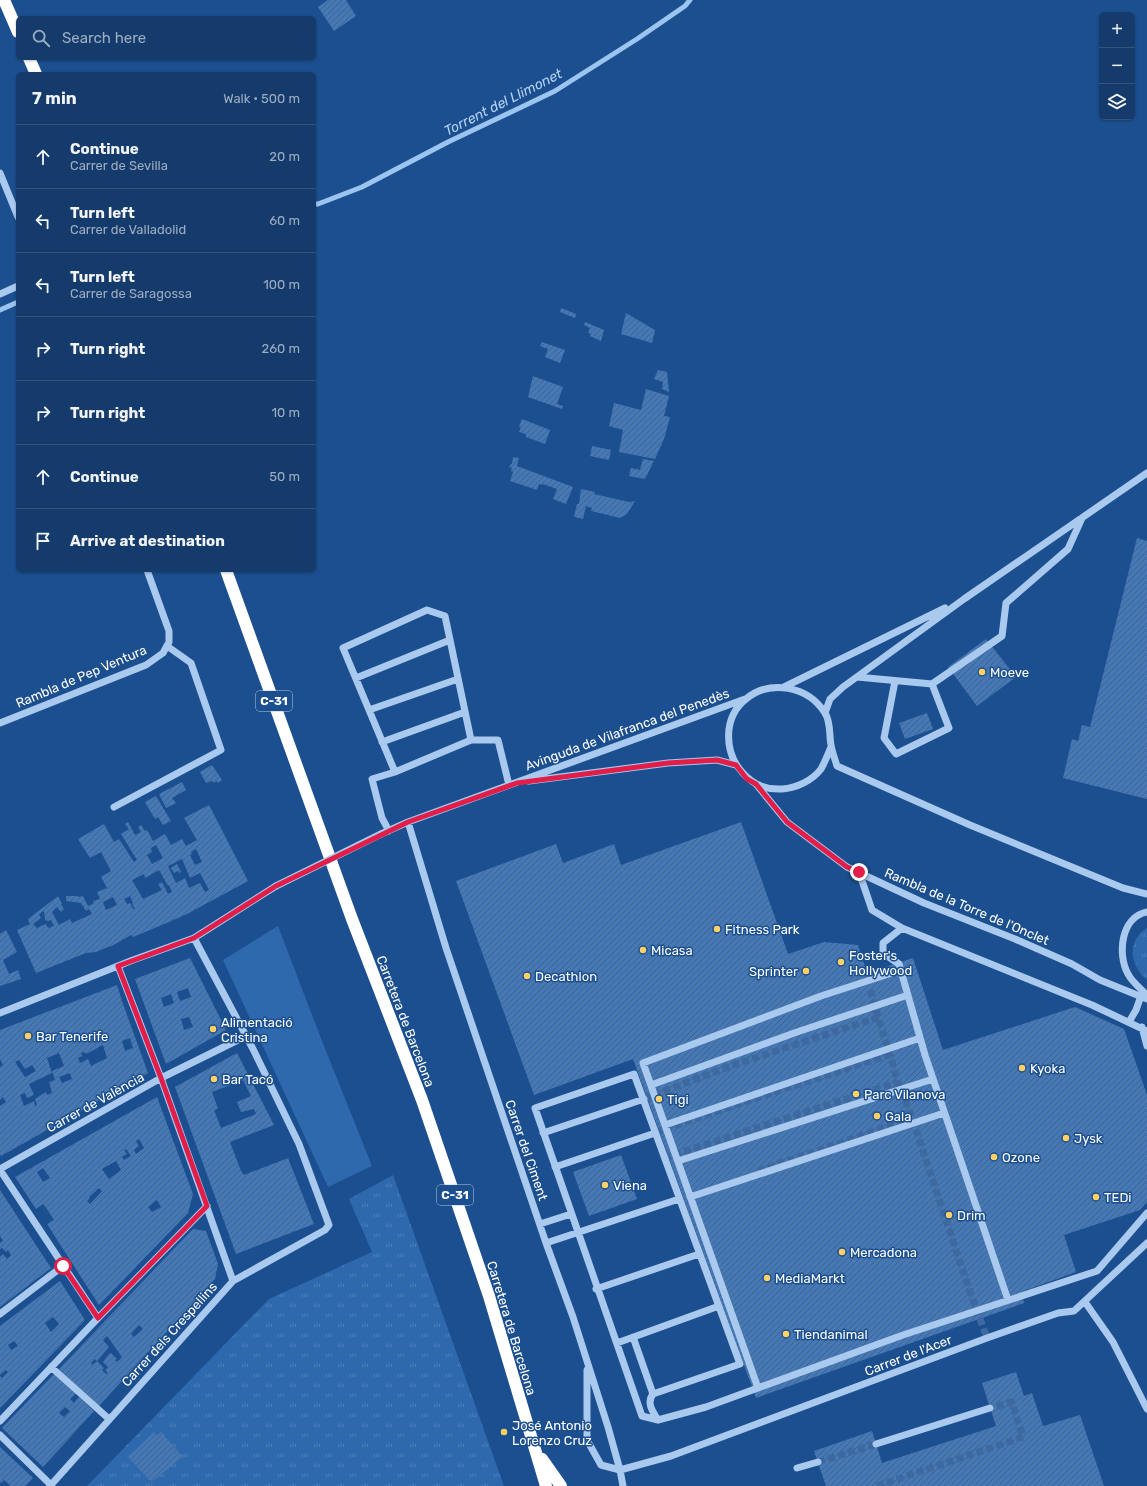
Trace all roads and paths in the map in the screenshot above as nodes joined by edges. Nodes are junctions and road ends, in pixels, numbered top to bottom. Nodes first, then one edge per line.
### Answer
1 (4, 0) edge
2 (16, 27) edge
3 (30, 60) edge
4 (35, 72) edge
5 (0, 173) edge
6 (16, 212) edge
7 (16, 287) edge
8 (0, 294) edge
9 (1147, 473) edge
10 (1082, 518) junction
11 (148, 572) edge
12 (227, 572) edge
13 (964, 599) junction
14 (450, 640) junction
15 (167, 646) junction
16 (856, 677) junction
17 (356, 678) junction
18 (458, 679) junction
19 (895, 681) junction
20 (932, 684) junction
21 (784, 687) junction
22 (746, 699) junction
23 (369, 710) junction
24 (465, 712) junction
25 (826, 714) junction
26 (0, 723) edge
27 (471, 740) junction
28 (382, 742) junction
29 (831, 747) junction
30 (736, 765) junction
31 (394, 772) junction
32 (517, 783) junction
33 (756, 784) junction
34 (509, 785) junction
35 (114, 807) dead end
36 (408, 822) junction
37 (389, 831) junction
38 (859, 872) junction
39 (1147, 894) edge
40 (1147, 912) edge
41 (902, 928) junction
42 (194, 938) junction
43 (118, 966) junction
44 (900, 970) junction
45 (908, 995) junction
46 (1145, 997) edge
47 (0, 1013) edge
48 (1129, 1022) junction
49 (1144, 1029) edge
50 (246, 1036) junction
51 (920, 1038) junction
52 (1147, 1046) edge
53 (161, 1078) junction
54 (933, 1079) junction
55 (651, 1085) junction
56 (644, 1099) junction
57 (944, 1113) junction
58 (665, 1125) junction
59 (543, 1133) junction
60 (655, 1133) junction
61 (678, 1161) junction
62 (555, 1167) junction
63 (0, 1170) edge
64 (690, 1197) junction
65 (679, 1199) junction
66 (207, 1206) junction
67 (1147, 1213) edge
68 (571, 1214) junction
69 (540, 1224) junction
70 (578, 1233) junction
71 (546, 1243) junction
72 (1147, 1243) edge
73 (700, 1254) junction
74 (63, 1266) junction
75 (233, 1281) junction
76 (596, 1289) junction
77 (1008, 1300) junction
78 (1085, 1302) junction
79 (719, 1306) junction
80 (0, 1314) edge
81 (98, 1318) junction
82 (633, 1337) junction
83 (616, 1343) junction
84 (587, 1364) junction
85 (52, 1367) junction
86 (758, 1388) junction
87 (653, 1394) junction
88 (990, 1408) tunnel mouth
89 (1147, 1409) edge
90 (109, 1420) junction
91 (658, 1420) junction
92 (0, 1421) edge
93 (0, 1435) edge
94 (876, 1444) tunnel mouth
95 (536, 1452) junction
96 (818, 1462) tunnel mouth
97 (797, 1468) dead end
98 (620, 1470) junction
99 (50, 1485) edge
100 (546, 1486) edge
101 (561, 1486) edge
102 (623, 1486) edge

1 - 2 highway
3 - 4 highway
5 - 6 street
7 - 8 street
9 - 10 street
10 - 13 street
10 - 20 street
11 - 15 street
12 - 95 highway, Carretera de Barcelona / C-31
13 - 16 street
13 - 21 street
14 - 17 street
14 - 17 street
14 - 18 street
15 - 26 street, Rambla de Pep Ventura
15 - 35 street
16 - 19 street
16 - 25 street
17 - 23 street
18 - 23 street
18 - 24 street
19 - 20 street
19 - 20 street
21 - 22 street
21 - 25 street
22 - 30 street
22 - 32 street, Avinguda de Vilafranca del Penedès
23 - 28 street
24 - 27 street
24 - 28 street
25 - 29 street
27 - 31 street
27 - 34 street
28 - 31 street
29 - 33 street
29 - 39 street
30 - 32 street, Avinguda de Vilafranca del Penedès
30 - 33 street
31 - 37 street
32 - 34 street, Avinguda de Vilafranca del Penedès
33 - 38 street, Rambla de la Torre de l'Onclet
34 - 36 street, Avinguda de Vilafranca del Penedès
36 - 37 street, Avinguda de Vilafranca del Penedès
36 - 69 street, Carrer del Ciment
37 - 42 street, Avinguda de Vilafranca del Penedès, bridge
38 - 41 street
38 - 46 street, Rambla de la Torre de l'Onclet
40 - 46 street
41 - 44 street
41 - 48 street
42 - 43 street, Avinguda de Vilafranca del Penedès
42 - 50 street
43 - 47 street, Avinguda de Vilafranca del Penedès
43 - 53 street
44 - 45 street
44 - 55 street
45 - 51 street
45 - 55 street
46 - 48 street
48 - 49 street
49 - 52 street
50 - 53 street, Carrer de València
50 - 75 street, Carrer dels Crespellins
51 - 54 street
51 - 58 street
53 - 63 street, Carrer de València
53 - 66 street
54 - 57 street
54 - 61 street
55 - 58 street
56 - 59 street
56 - 59 street
56 - 60 street
57 - 64 street
57 - 77 street
58 - 61 street
59 - 62 street
60 - 62 street
60 - 65 street
61 - 64 street
62 - 68 street
63 - 74 street
64 - 86 street
65 - 70 street
65 - 73 street
66 - 75 street
66 - 81 street
67 - 77 street
68 - 69 street
68 - 70 street
69 - 71 street, Carrer del Ciment
70 - 71 street
70 - 76 street
71 - 84 street, Carrer del Ciment
72 - 78 street, Carrer de l'Acer
73 - 76 street
73 - 79 street
74 - 80 street
74 - 81 street
75 - 90 street, Carrer dels Crespellins
76 - 83 street
77 - 86 street
78 - 89 street
78 - 98 street, Carrer de l'Acer
79 - 82 street
79 - 87 street
81 - 85 street
82 - 83 street
82 - 87 street
83 - 91 street
84 - 98 street, Carrer del Ciment
84 - 98 street
85 - 90 street
85 - 92 street
86 - 91 street
87 - 91 street
88 - 94 street
90 - 99 street, Carrer dels Crespellins
93 - 99 street
95 - 100 highway, Carretera de Barcelona / C-31
95 - 101 highway
96 - 97 street
98 - 102 street, Carrer del Ciment

